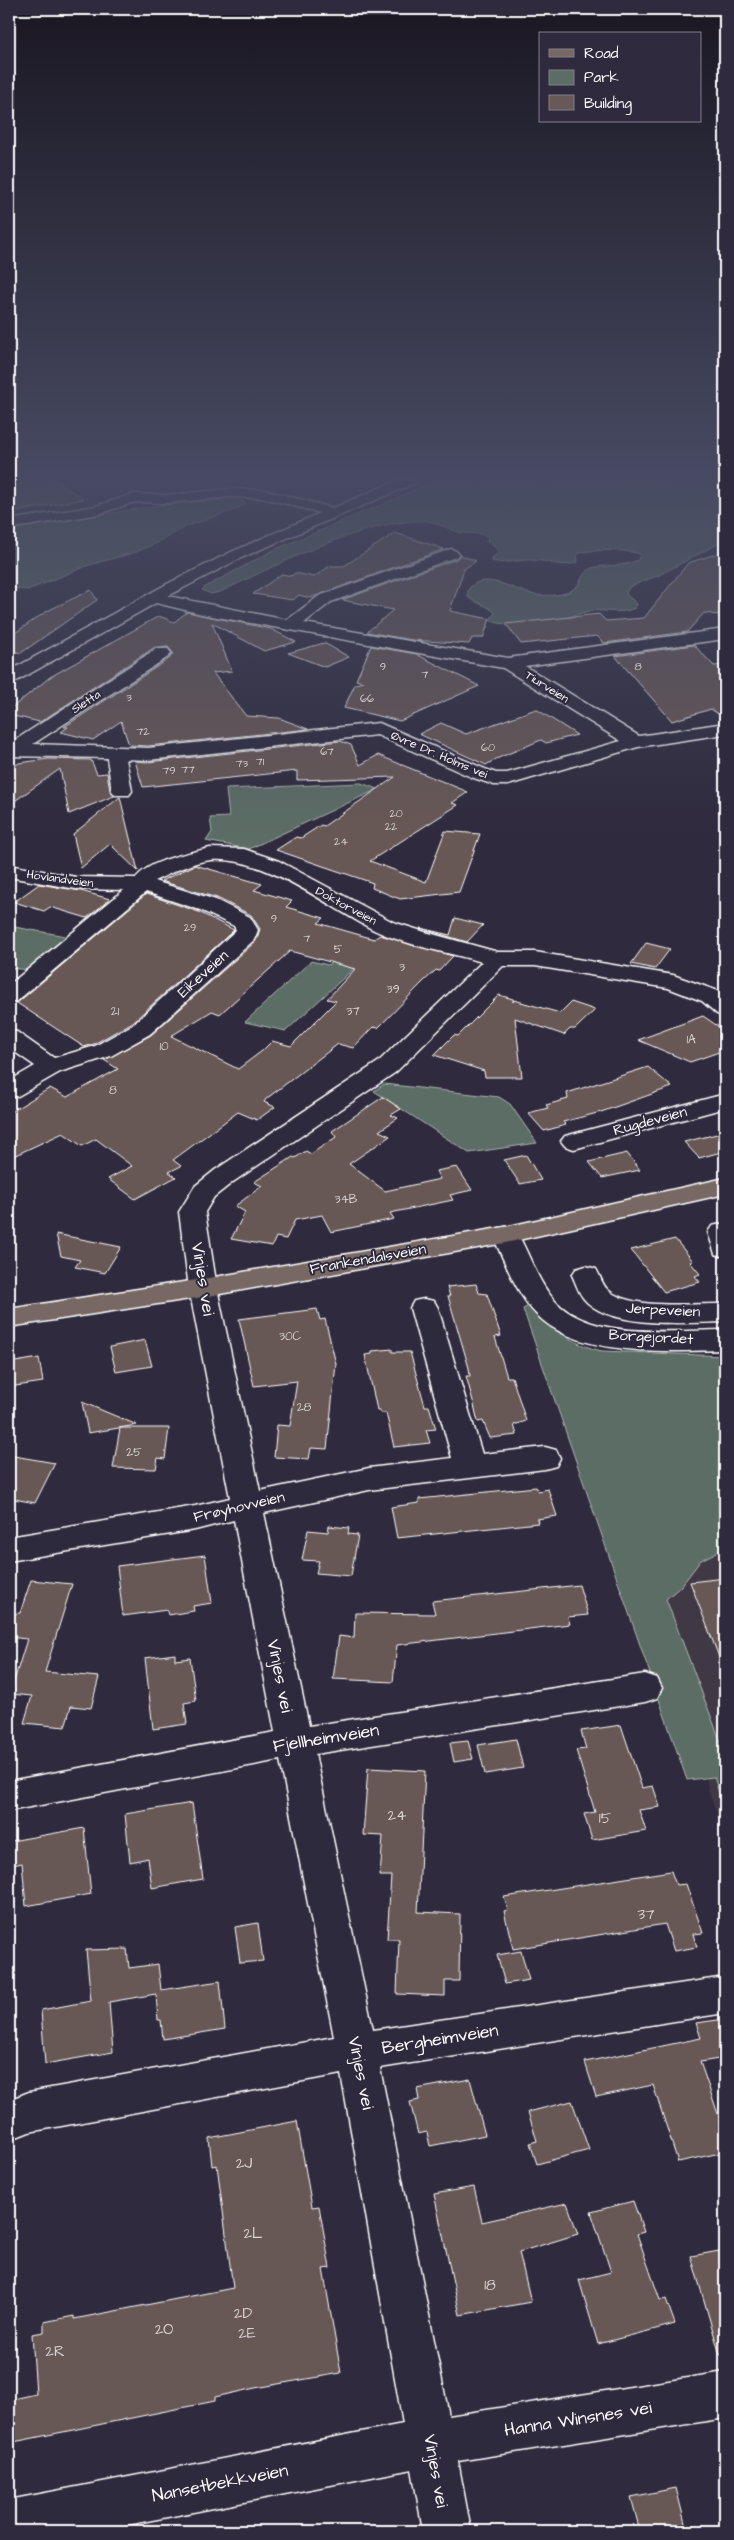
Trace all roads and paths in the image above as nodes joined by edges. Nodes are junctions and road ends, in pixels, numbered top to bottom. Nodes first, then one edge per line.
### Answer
1 (154, 599) edge
2 (157, 599) edge
3 (325, 599) edge
4 (292, 624) junction
5 (725, 634) edge
6 (162, 653) dead end
7 (508, 662) junction
8 (9, 678) edge
9 (725, 730) edge
10 (636, 742) junction
11 (11, 751) edge
12 (118, 754) junction
13 (122, 791) dead end
14 (9, 871) edge
15 (141, 884) junction
16 (497, 959) junction
17 (9, 996) edge
18 (725, 1010) edge
19 (9, 1037) edge
20 (51, 1067) junction
21 (9, 1090) edge
22 (725, 1101) edge
23 (574, 1141) dead end
24 (725, 1186) edge
25 (505, 1235) junction
26 (586, 1275) dead end
27 (203, 1288) junction
28 (424, 1308) dead end
29 (725, 1313) edge
30 (9, 1318) edge
31 (725, 1340) edge
32 (545, 1458) dead end
33 (470, 1466) junction
34 (246, 1507) junction
35 (9, 1549) edge
36 (645, 1688) dead end
37 (293, 1743) junction
38 (9, 1796) edge
39 (725, 1994) edge
40 (357, 2052) junction
41 (9, 2120) edge
42 (725, 2395) edge
43 (431, 2442) junction
44 (9, 2524) edge
45 (447, 2531) edge

1 - 8 street
2 - 4 street, Tiurveien
3 - 4 street
4 - 7 street, Tiurveien
5 - 7 street
6 - 11 street, Sletta
7 - 10 street, Tiurveien
9 - 10 street, Øvre Dr. Holms vei
10 - 12 street, Øvre Dr. Holms vei
11 - 12 street, Øvre Dr. Holms vei
12 - 13 street
14 - 15 street, Hovlandveien
15 - 16 street, Doktorveien
15 - 17 street, Doktorveien
15 - 20 street, Eikeveien
16 - 18 street, Doktorveien
16 - 27 street, Vinjes vei
19 - 20 street
20 - 21 street, Eikeveien
22 - 23 street, Rugdeveien
24 - 25 main road, Frankendalsveien
25 - 27 main road, Frankendalsveien
25 - 31 street, Borgejordet
26 - 29 street, Jerpeveien
27 - 30 main road, Frankendalsveien
27 - 34 street, Vinjes vei
28 - 33 street
32 - 33 street, Frøyhovveien
33 - 34 street, Frøyhovveien
34 - 35 street, Frøyhovveien
34 - 37 street, Vinjes vei
36 - 37 street, Fjellheimveien
37 - 38 street, Fjellheimveien
37 - 40 street, Vinjes vei
39 - 40 street, Bergheimveien
40 - 41 street, Bergheimveien
40 - 43 street, Vinjes vei
42 - 43 street, Hanna Winsnes vei
43 - 44 street, Nansetbekkveien
43 - 45 street, Vinjes vei

